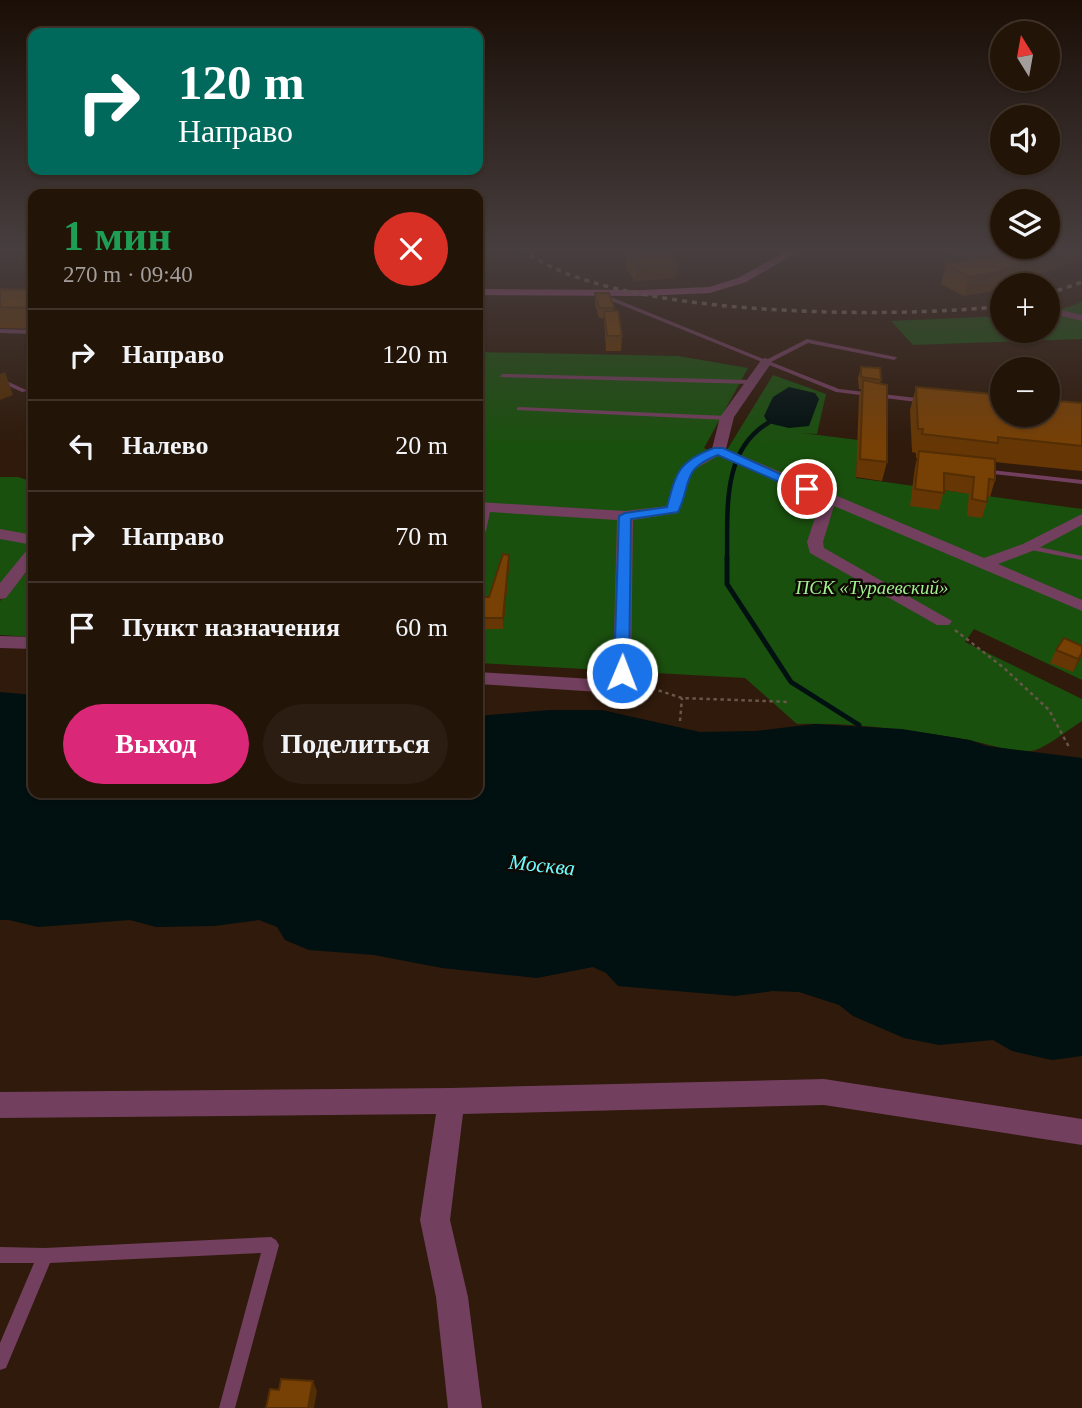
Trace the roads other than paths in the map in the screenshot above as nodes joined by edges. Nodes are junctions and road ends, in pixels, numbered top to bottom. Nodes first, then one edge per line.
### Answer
1 (649, 315) edge
2 (0, 331) edge
3 (28, 332) edge
4 (894, 358) dead end
5 (766, 362) junction
6 (503, 376) dead end
7 (0, 380) edge
8 (752, 382) junction
9 (24, 391) dead end
10 (934, 402) edge
11 (519, 409) dead end
12 (727, 418) junction
13 (718, 451) junction
14 (971, 469) edge
15 (1082, 482) edge
16 (829, 499) junction
17 (483, 507) edge
18 (625, 516) junction
19 (1082, 519) edge
20 (0, 534) edge
21 (28, 539) edge
22 (1029, 547) junction
23 (1082, 558) edge
24 (28, 559) edge
25 (982, 565) junction
26 (0, 594) edge
27 (1082, 606) edge
28 (943, 621) road end
29 (0, 642) edge
30 (28, 643) edge
31 (483, 678) edge
32 (451, 1101) junction
33 (0, 1105) edge
34 (1082, 1132) edge
35 (0, 1255) edge
36 (45, 1256) junction
37 (0, 1363) edge
38 (228, 1408) edge
39 (465, 1408) edge

1 - 5 lane
2 - 3 lane
4 - 5 lane
5 - 8 street
5 - 10 lane
6 - 8 lane
7 - 9 lane
8 - 12 street
11 - 12 lane
12 - 13 street
13 - 16 street
13 - 18 street
14 - 15 lane
16 - 25 street
16 - 28 street
17 - 18 street
18 - 31 street
19 - 22 street
20 - 21 street
22 - 23 lane
22 - 25 street
24 - 26 street
25 - 27 street
29 - 30 street
32 - 33 street
32 - 34 street
32 - 39 street
35 - 36 lane
36 - 37 lane
36 - 38 lane

